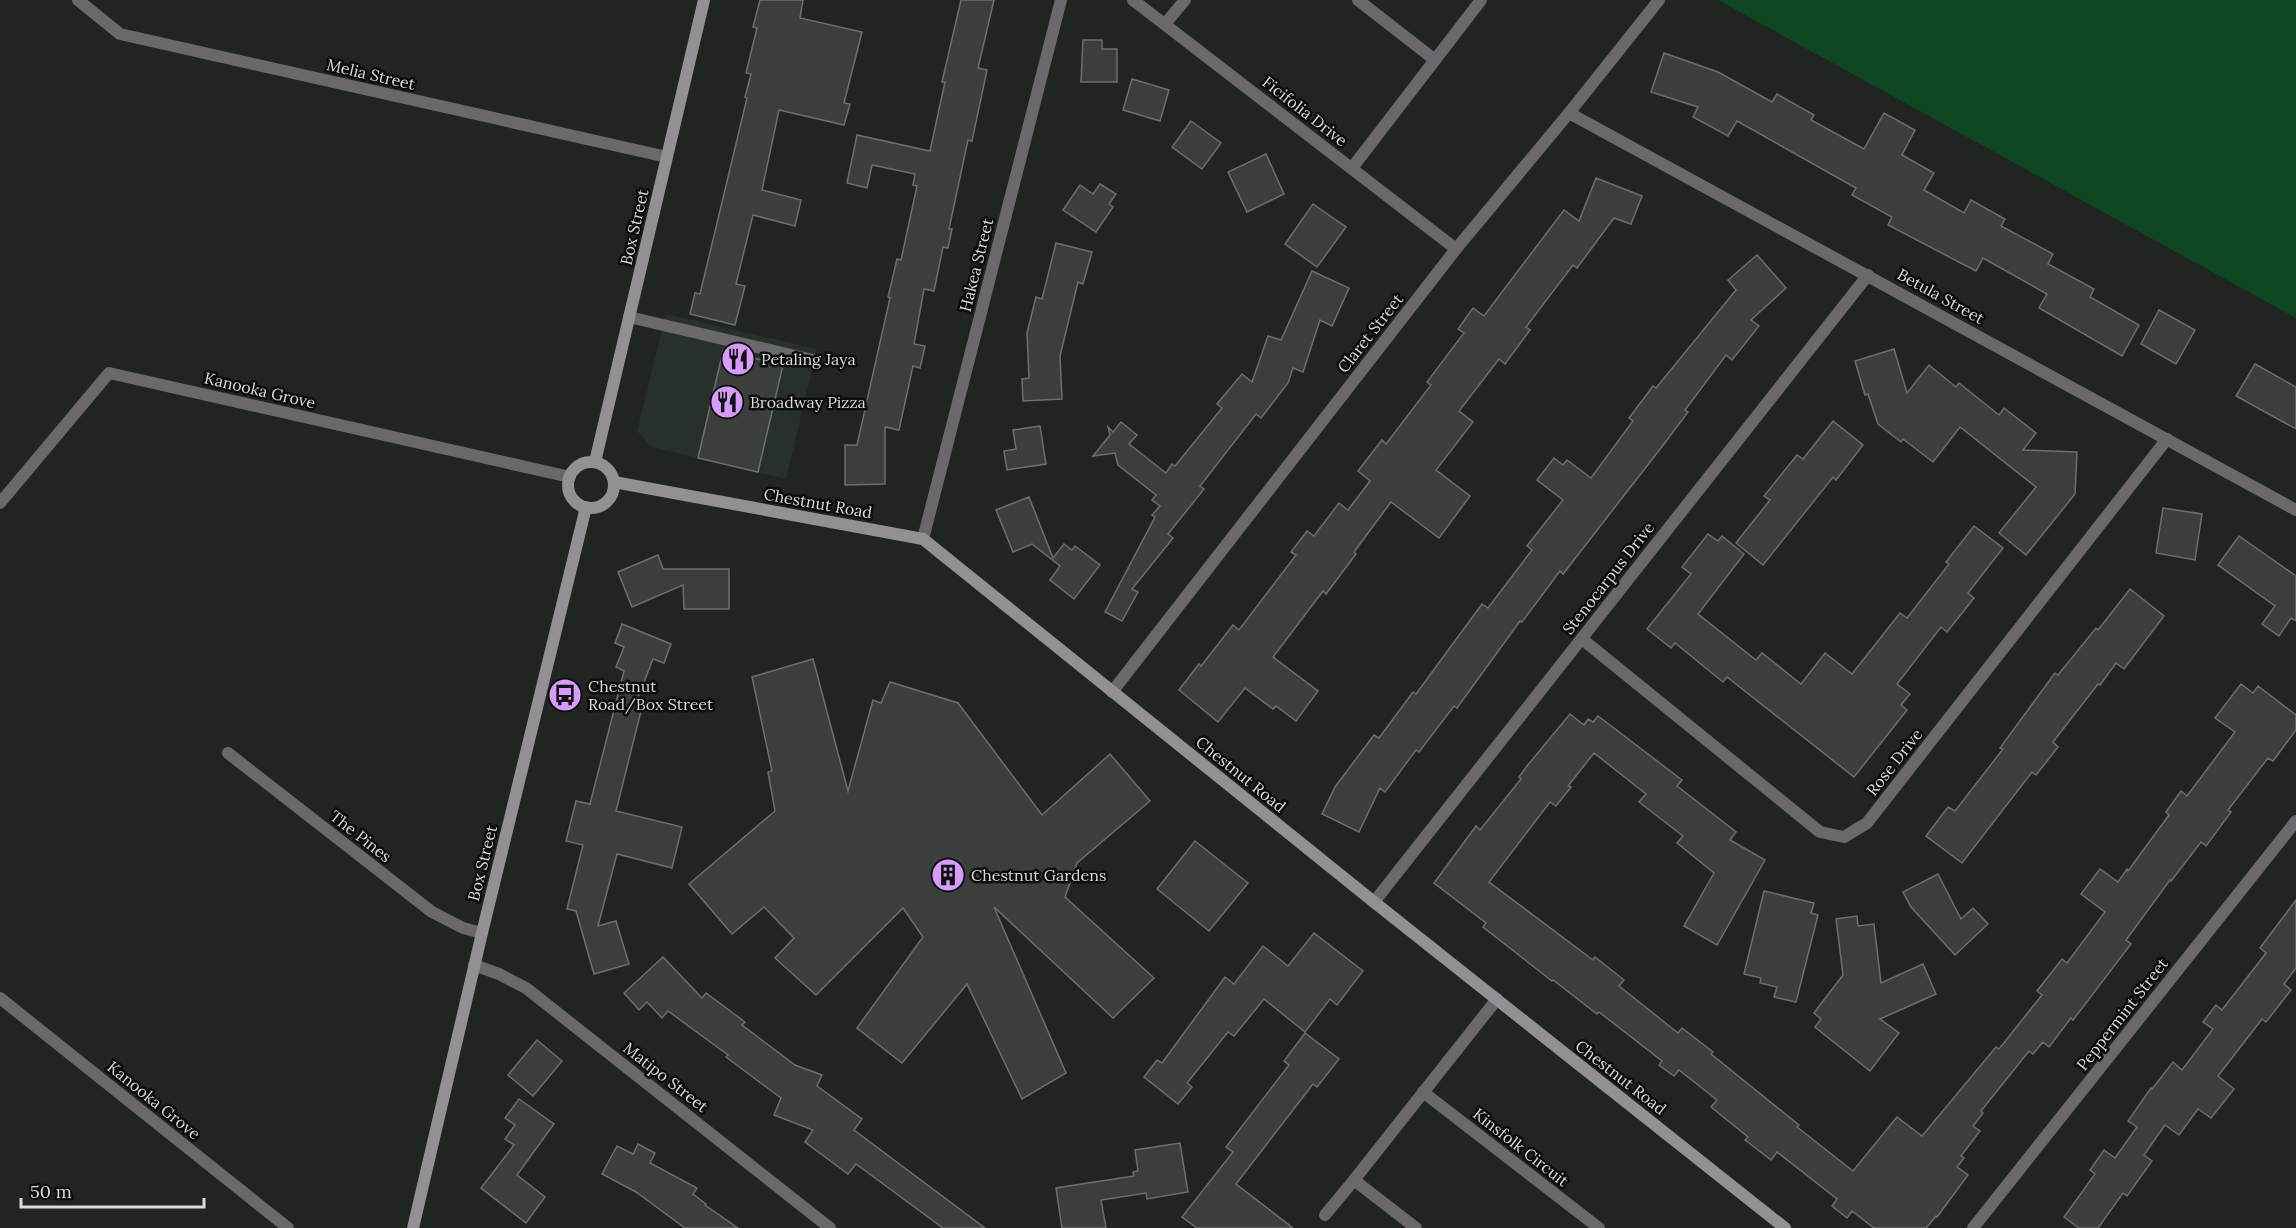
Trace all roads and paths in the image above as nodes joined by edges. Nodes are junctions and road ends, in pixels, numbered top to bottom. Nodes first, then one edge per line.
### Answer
1 (78, 0) edge
2 (704, 0) edge
3 (1061, 0) edge
4 (1133, 0) edge
5 (1185, 0) edge
6 (1358, 0) edge
7 (1481, 0) edge
8 (1659, 0) edge
9 (1165, 24) junction
10 (1435, 60) junction
11 (1569, 113) junction
12 (667, 157) junction
13 (1352, 168) junction
14 (1456, 249) junction
15 (1868, 275) junction
16 (629, 317) junction
17 (813, 360) dead end
18 (2168, 440) junction
19 (595, 462) junction
20 (570, 477) junction
21 (614, 482) junction
22 (0, 503) edge
23 (586, 507) junction
24 (2296, 510) edge
25 (923, 539) junction
26 (1582, 639) junction
27 (1112, 692) junction
28 (228, 753) dead end
29 (2296, 821) edge
30 (1374, 902) junction
31 (482, 933) junction
32 (474, 965) junction
33 (0, 998) edge
34 (1497, 999) junction
35 (1423, 1092) junction
36 (1354, 1180) junction
37 (1325, 1215) dead end
38 (288, 1228) edge
39 (412, 1228) edge
40 (830, 1228) edge
41 (1416, 1228) edge
42 (1599, 1228) edge
43 (1785, 1228) edge
44 (1973, 1228) edge

1 - 12 street, Melia Street
2 - 12 street, Box Street
3 - 25 street, Hakea Street
4 - 9 street, Ficifolia Drive
5 - 9 street
6 - 10 street
7 - 10 street
8 - 11 street, Claret Street
9 - 13 street, Ficifolia Drive
10 - 13 street
11 - 14 street, Claret Street
11 - 15 street, Betula Street
12 - 16 street, Box Street
13 - 14 street, Ficifolia Drive
14 - 27 street, Claret Street
15 - 18 street, Betula Street
15 - 26 street, Stenocarpus Drive
16 - 17 street
16 - 19 street, Box Street
18 - 24 street, Betula Street
18 - 26 street, Rose Drive
19 - 20 street
19 - 21 street
20 - 22 street, Kanooka Grove
20 - 23 street
21 - 23 street
21 - 25 street, Chestnut Road
23 - 31 street, Box Street
25 - 27 street, Chestnut Road
26 - 30 street, Stenocarpus Drive
27 - 30 street, Chestnut Road
28 - 31 street, The Pines
29 - 44 street, Peppermint Street
30 - 34 street, Chestnut Road
31 - 32 street, Box Street
32 - 39 street, Box Street
32 - 40 street, Matipo Street
33 - 38 street, Kanooka Grove
34 - 35 street
34 - 43 street, Chestnut Road
35 - 36 street
35 - 42 street, Kinsfolk Circuit
36 - 37 street
36 - 41 street

